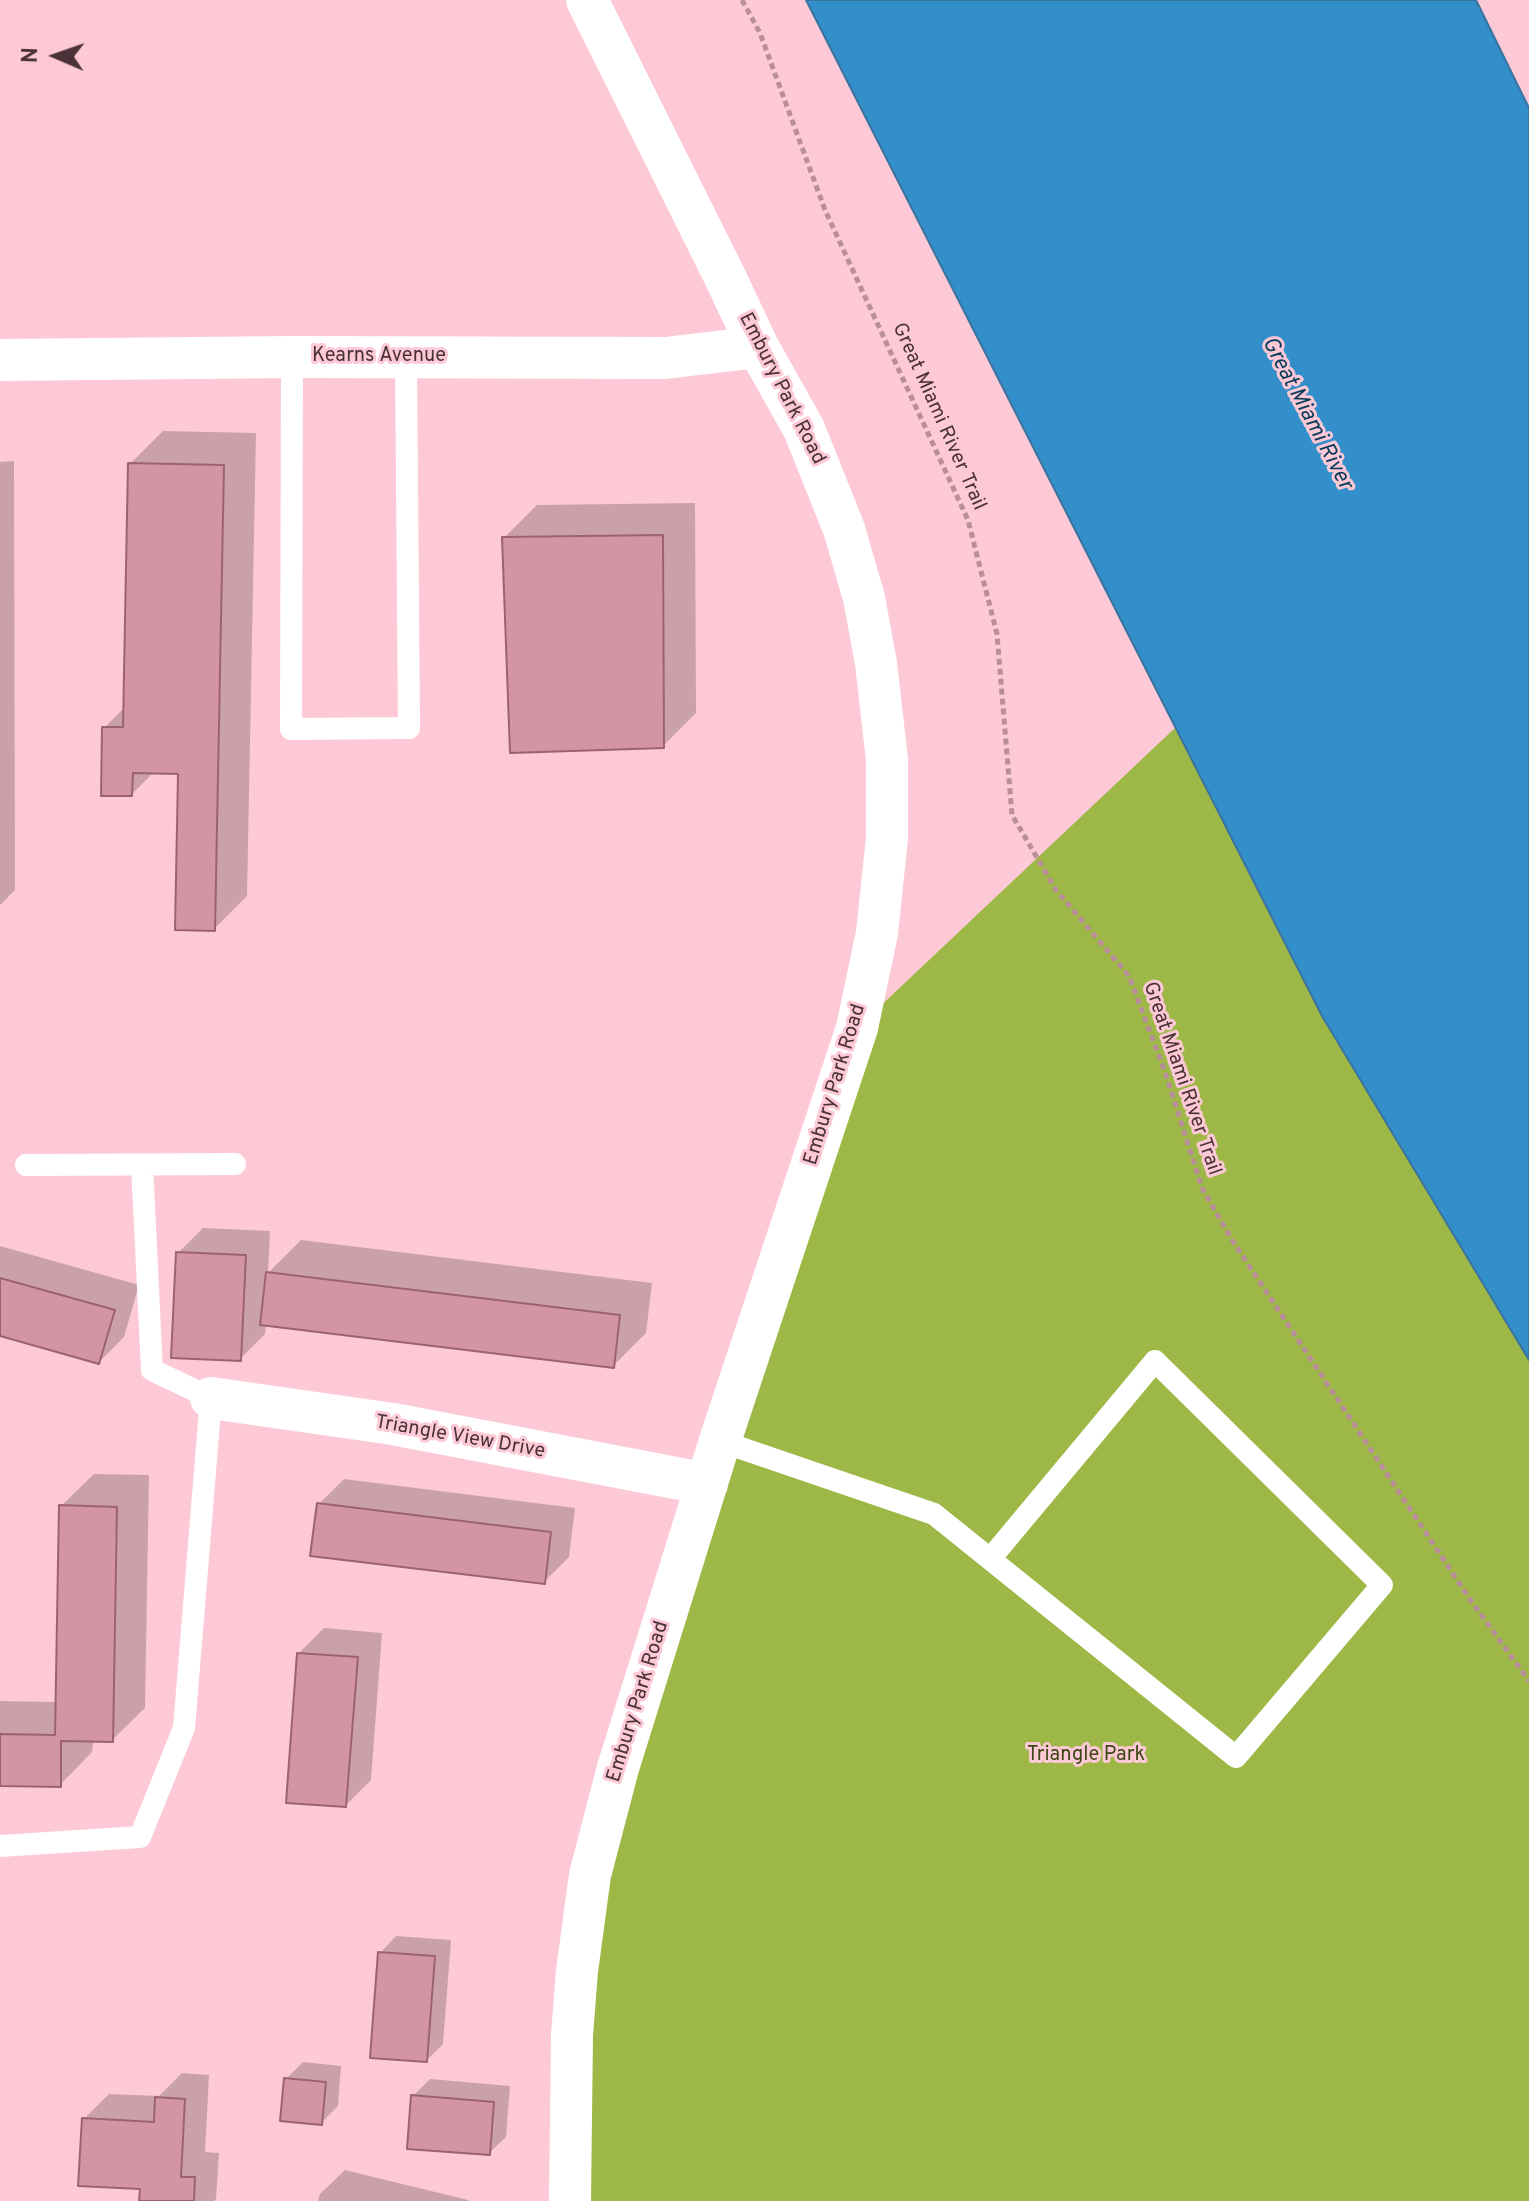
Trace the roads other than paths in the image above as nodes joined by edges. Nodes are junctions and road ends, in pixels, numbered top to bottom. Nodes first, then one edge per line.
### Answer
1 (587, 0) edge
2 (758, 347) junction
3 (292, 357) junction
4 (406, 358) junction
5 (0, 360) edge
6 (235, 1164) dead end
7 (26, 1165) dead end
8 (142, 1165) junction
9 (211, 1398) junction
10 (720, 1441) junction
11 (707, 1484) junction
12 (990, 1559) junction
13 (0, 1846) edge
14 (570, 2201) edge

1 - 2 street, Embury Park Road
2 - 4 street, Kearns Avenue
2 - 10 street, Embury Park Road
3 - 4 street, Kearns Avenue
3 - 4 lane
3 - 5 street, Kearns Avenue
6 - 8 lane
7 - 8 lane
8 - 9 lane
9 - 11 street, Triangle View Drive
9 - 13 lane
10 - 11 street, Embury Park Road
10 - 12 lane
11 - 14 street, Embury Park Road
12 - 12 lane

